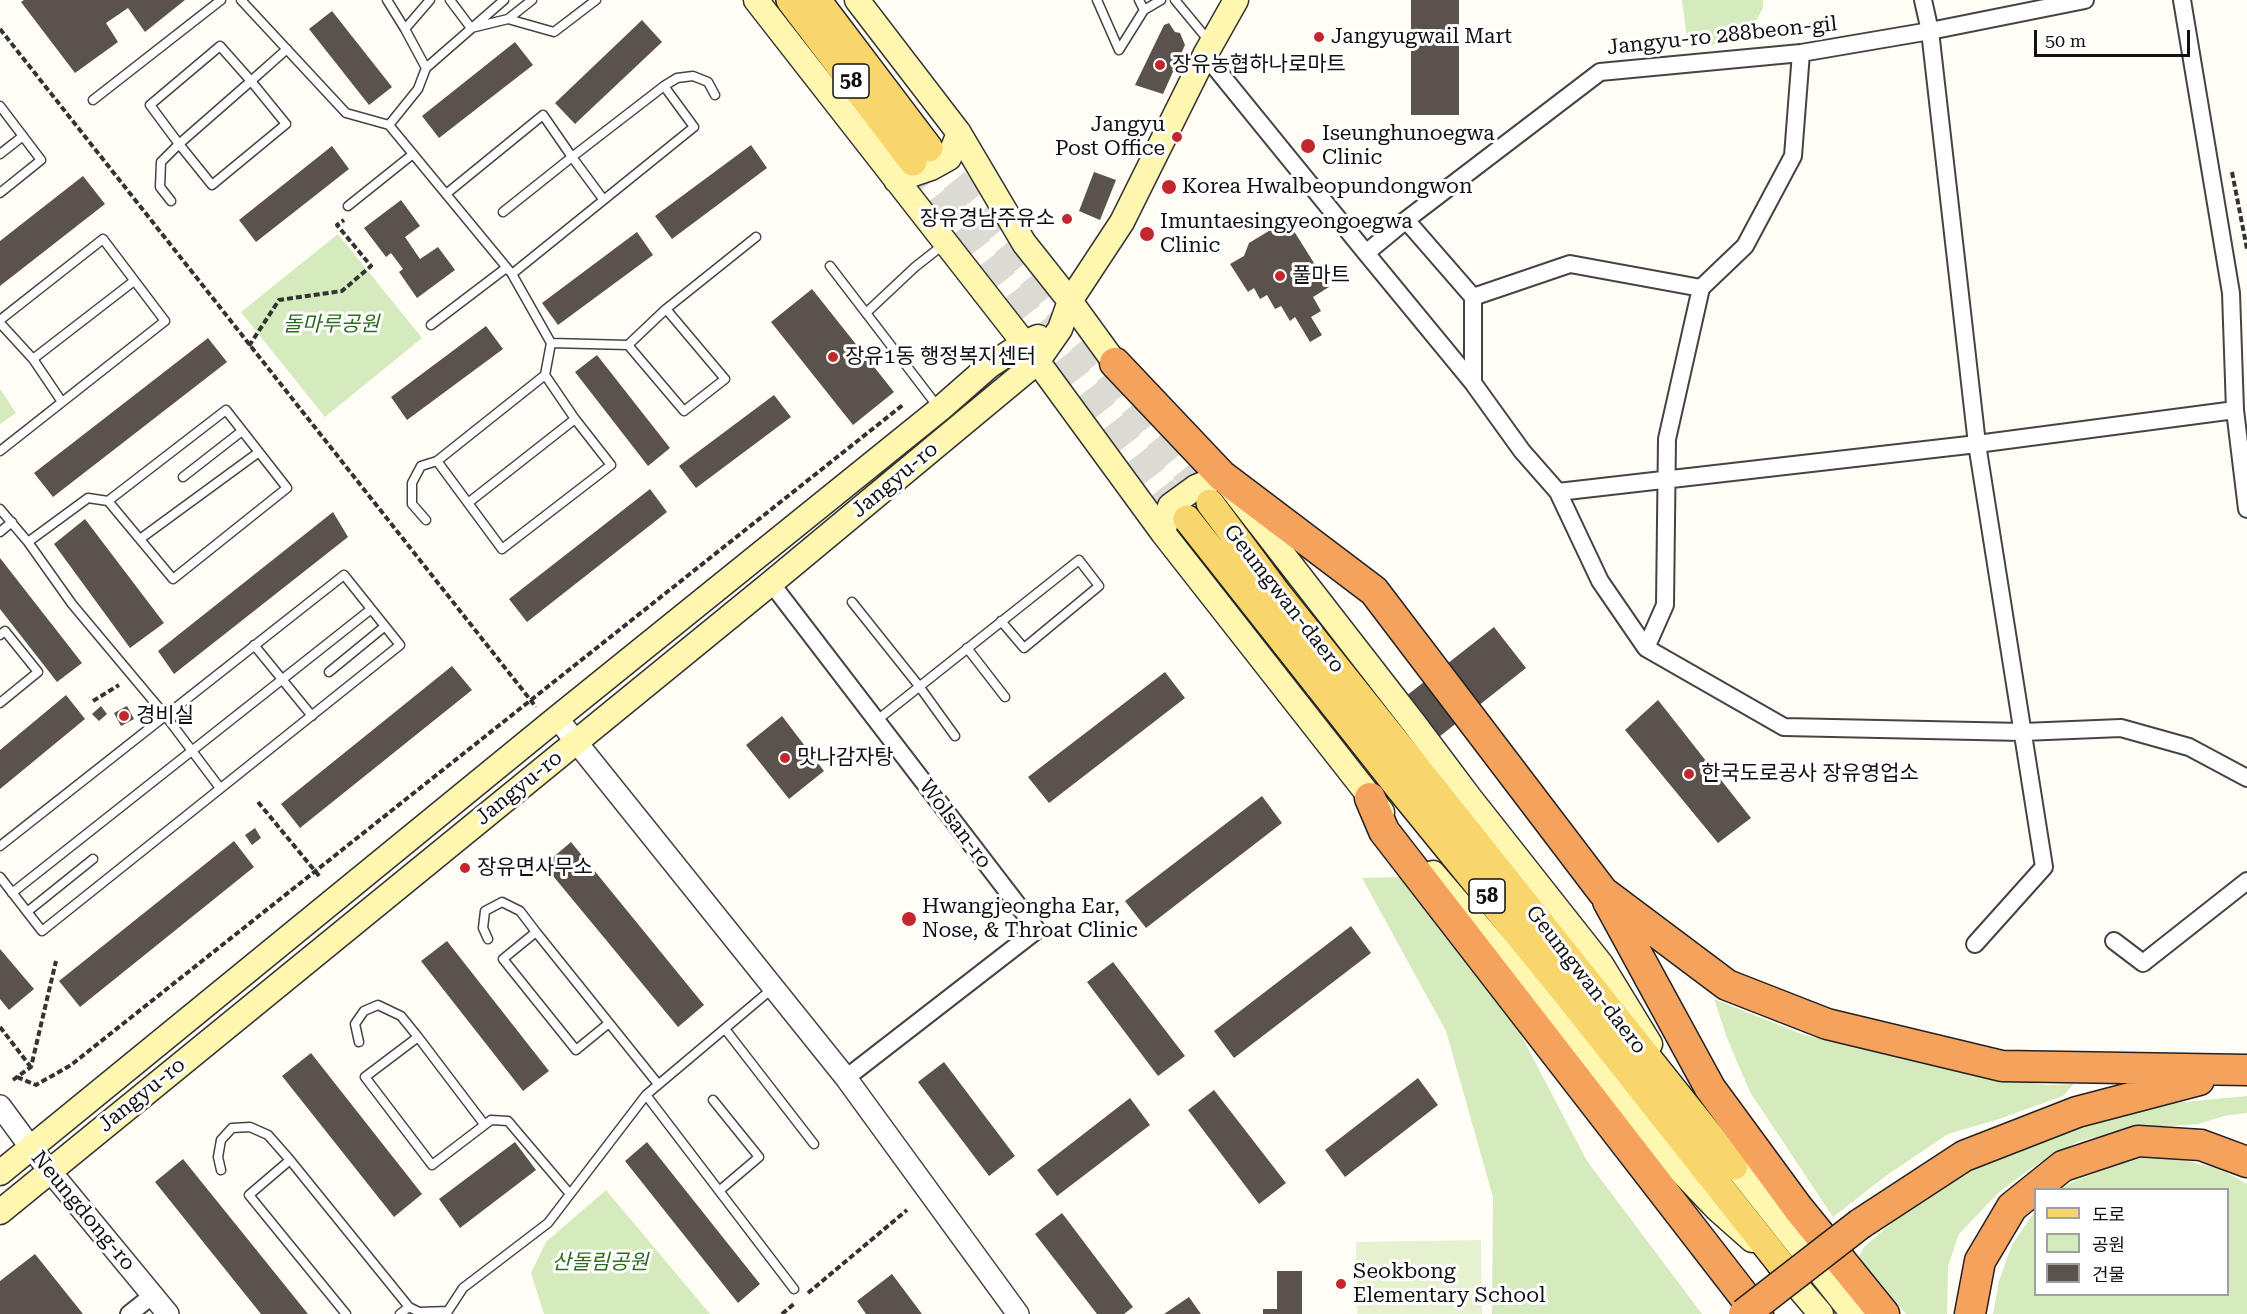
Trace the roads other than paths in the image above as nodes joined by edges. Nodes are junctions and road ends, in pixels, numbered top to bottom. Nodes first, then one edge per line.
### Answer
1 (221, 0) edge
2 (241, 0) edge
3 (387, 0) edge
4 (430, 0) edge
5 (450, 0) edge
6 (504, 0) edge
7 (532, 0) edge
8 (596, 0) edge
9 (756, 0) edge
10 (790, 0) edge
11 (817, 0) edge
12 (857, 0) edge
13 (1097, 0) edge
14 (1139, 0) edge
15 (1161, 0) edge
16 (1175, 0) edge
17 (1236, 0) edge
18 (1923, 0) edge
19 (2085, 0) edge
20 (2181, 0) edge
21 (1144, 10) junction
22 (508, 19) junction
23 (471, 28) junction
24 (405, 29) junction
25 (1930, 31) junction
26 (287, 49) junction
27 (1208, 49) junction
28 (1801, 53) junction
29 (426, 68) junction
30 (251, 81) junction
31 (664, 87) junction
32 (715, 95) dead end
33 (93, 100) dead end
34 (0, 106) edge
35 (8, 116) junction
36 (0, 123) edge
37 (389, 126) junction
38 (959, 133) junction
39 (23, 136) junction
40 (179, 144) junction
41 (0, 154) edge
42 (413, 154) junction
43 (572, 157) junction
44 (913, 163) junction
45 (0, 193) edge
46 (446, 194) junction
47 (603, 199) junction
48 (171, 201) dead end
49 (348, 206) dead end
50 (504, 212) dead end
51 (1406, 220) junction
52 (756, 237) dead end
53 (946, 243) junction
54 (1366, 253) junction
55 (830, 266) dead end
56 (509, 271) junction
57 (135, 281) junction
58 (1701, 288) junction
59 (1473, 297) junction
60 (1070, 301) junction
61 (666, 309) junction
62 (866, 313) junction
63 (0, 321) edge
64 (431, 325) dead end
65 (551, 343) junction
66 (628, 345) junction
67 (1030, 352) junction
68 (33, 359) junction
69 (1115, 363) joint
70 (544, 375) junction
71 (1473, 383) junction
72 (62, 402) junction
73 (940, 409) junction
74 (2235, 410) junction
75 (574, 419) junction
76 (242, 431) junction
77 (1977, 444) junction
78 (0, 451) edge
79 (259, 452) junction
80 (437, 461) junction
81 (1222, 476) junction
82 (183, 477) dead end
83 (1666, 480) junction
84 (1558, 492) junction
85 (108, 501) junction
86 (468, 503) junction
87 (1210, 503) tunnel mouth
88 (0, 508) edge
89 (2247, 509) edge
90 (1187, 519) tunnel mouth
91 (426, 520) dead end
92 (12, 522) junction
93 (0, 532) edge
94 (1163, 533) junction
95 (140, 539) junction
96 (28, 542) junction
97 (771, 583) junction
98 (852, 602) dead end
99 (370, 610) junction
100 (1001, 621) junction
101 (384, 627) junction
102 (0, 635) edge
103 (254, 645) junction
104 (967, 648) junction
105 (1646, 648) junction
106 (329, 672) dead end
107 (281, 679) junction
108 (919, 686) junction
109 (1005, 697) dead end
110 (0, 703) edge
111 (547, 713) junction
112 (165, 716) junction
113 (312, 716) junction
114 (876, 721) junction
115 (2023, 732) junction
116 (955, 736) dead end
117 (576, 741) junction
118 (192, 750) junction
119 (2247, 778) edge
120 (220, 788) junction
121 (1370, 798) junction
122 (0, 846) edge
123 (93, 859) dead end
124 (0, 878) edge
125 (2247, 881) edge
126 (12, 892) junction
127 (1604, 892) junction
128 (27, 912) junction
129 (536, 932) junction
130 (489, 939) dead end
131 (2114, 941) dead end
132 (1975, 944) dead end
133 (774, 988) junction
134 (609, 1023) junction
135 (725, 1029) junction
136 (418, 1037) junction
137 (358, 1042) dead end
138 (2241, 1070) edge
139 (846, 1078) junction
140 (658, 1084) junction
141 (646, 1095) junction
142 (713, 1100) dead end
143 (0, 1106) edge
144 (484, 1124) junction
145 (814, 1144) dead end
146 (31, 1148) junction
147 (290, 1160) junction
148 (2247, 1162) edge
149 (1734, 1166) junction
150 (51, 1170) junction
151 (221, 1170) dead end
152 (0, 1173) edge
153 (2036, 1188) edge
154 (2034, 1189) edge
155 (718, 1191) junction
156 (570, 1194) junction
157 (0, 1212) edge
158 (1787, 1272) junction
159 (794, 1289) dead end
160 (153, 1295) junction
161 (409, 1306) junction
162 (447, 1312) edge
163 (129, 1314) edge
164 (168, 1314) edge
165 (346, 1314) edge
166 (400, 1314) edge
167 (1018, 1314) edge
168 (1744, 1314) edge
169 (1758, 1314) edge
170 (1821, 1314) edge
171 (1853, 1314) edge
172 (1884, 1314) edge
173 (1970, 1314) edge

1 - 33 lane
2 - 26 lane
3 - 24 lane
4 - 24 lane
5 - 23 lane
6 - 23 lane
7 - 22 lane
8 - 22 lane
9 - 44 main road
10 - 44 main road, 58
11 - 44 main road, 58
12 - 38 main road
13 - 21 lane
14 - 21 lane
15 - 21 lane
16 - 27 lane
17 - 27 main road
18 - 25 street
19 - 25 street, Jangyu-ro 288beon-gil
20 - 74 street
22 - 23 lane
23 - 29 lane
24 - 29 lane
25 - 28 street, Jangyu-ro 288beon-gil
25 - 77 street
26 - 30 lane
26 - 37 lane
27 - 54 street
27 - 60 main road
28 - 51 street, Jangyu-ro 288beon-gil
28 - 58 street
29 - 37 lane
30 - 40 lane
30 - 40 lane
30 - 40 lane
31 - 32 lane
31 - 43 lane
31 - 47 lane
34 - 35 lane
35 - 36 lane
35 - 39 lane
37 - 42 lane
38 - 44 main road
38 - 60 main road
39 - 41 lane
39 - 45 lane
40 - 48 lane
42 - 46 lane
42 - 49 lane
43 - 46 lane
43 - 47 lane
43 - 50 lane
44 - 53 main road
46 - 56 lane
47 - 56 lane
51 - 54 street, Jangyu-ro 288beon-gil
51 - 59 street
52 - 61 lane
53 - 62 lane
53 - 67 main road
54 - 71 street
55 - 62 lane
56 - 64 lane
56 - 65 lane
57 - 63 lane
57 - 68 lane
57 - 72 lane
58 - 59 street
58 - 83 street
59 - 71 street
60 - 67 main road
60 - 69 main road
61 - 66 lane
61 - 66 lane
62 - 73 lane
63 - 68 lane
65 - 66 lane
65 - 70 lane
67 - 73 main road, Jangyu-ro
67 - 94 main road
67 - 97 main road, Jangyu-ro
68 - 72 lane
69 - 81 highway
70 - 75 lane
70 - 80 lane
71 - 84 street
72 - 78 lane
73 - 111 main road, Jangyu-ro
74 - 77 street
74 - 89 street
75 - 86 lane
75 - 86 lane
76 - 79 lane
76 - 82 lane
76 - 85 lane
77 - 83 street
77 - 115 street
79 - 95 lane
79 - 95 lane
80 - 86 lane
80 - 91 lane
81 - 94 main road
81 - 127 highway
81 - 149 main road
83 - 84 street
83 - 105 street
84 - 105 street
85 - 95 lane
85 - 96 lane
87 - 149 main road, Geumgwan-daero / 58
88 - 92 lane
90 - 158 main road, Geumgwan-daero / 58
92 - 93 lane
92 - 96 lane
94 - 121 main road
96 - 112 lane
97 - 114 street, Wolsan-ro
97 - 117 main road, Jangyu-ro
98 - 108 lane
99 - 101 lane
99 - 103 lane
99 - 107 lane
100 - 100 lane
100 - 104 lane
101 - 106 lane
101 - 113 lane
102 - 110 lane
103 - 107 lane
103 - 112 lane
104 - 108 lane
104 - 109 lane
105 - 115 street
107 - 113 lane
107 - 118 lane
108 - 114 lane
108 - 116 lane
111 - 117 street
111 - 146 main road, Jangyu-ro
112 - 118 lane
112 - 122 lane
113 - 120 lane
114 - 139 street, Wolsan-ro
115 - 119 street
115 - 132 street
117 - 133 street
117 - 150 main road, Jangyu-ro
118 - 120 lane
118 - 126 lane
120 - 128 lane
121 - 158 main road
121 - 169 highway
123 - 128 lane
124 - 126 lane
125 - 131 street
126 - 128 lane
127 - 138 highway
127 - 172 highway
129 - 130 lane
129 - 134 lane
129 - 134 lane
133 - 135 lane
133 - 139 street
134 - 140 lane
135 - 140 lane
135 - 145 lane
136 - 137 lane
136 - 144 lane
136 - 144 lane
138 - 168 highway, bridge
139 - 167 street
140 - 141 lane
141 - 155 lane
141 - 156 lane
142 - 155 lane
143 - 146 street, Neungdong-ro
144 - 156 lane
146 - 150 street, Neungdong-ro
146 - 152 main road, Jangyu-ro
147 - 151 lane
147 - 161 lane
147 - 165 lane
148 - 153 highway
149 - 171 main road, Geumgwan-daero
150 - 157 main road, Jangyu-ro
150 - 160 street, Neungdong-ro
154 - 173 highway
155 - 159 lane
156 - 162 lane
158 - 170 main road, Geumgwan-daero
160 - 163 street
160 - 164 street, Neungdong-ro
161 - 162 lane
161 - 166 lane

